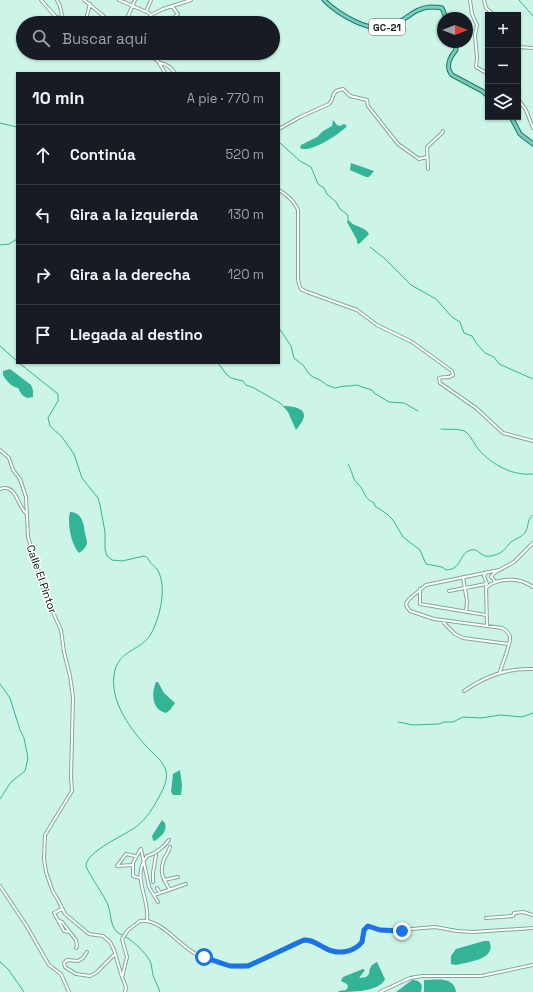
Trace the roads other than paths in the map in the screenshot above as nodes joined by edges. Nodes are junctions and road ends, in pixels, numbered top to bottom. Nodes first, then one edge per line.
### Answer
1 (41, 0) edge
2 (56, 0) edge
3 (84, 0) edge
4 (119, 0) edge
5 (135, 0) edge
6 (151, 0) edge
7 (191, 0) edge
8 (324, 0) edge
9 (470, 0) edge
10 (484, 0) edge
11 (90, 4) junction
12 (133, 5) junction
13 (172, 6) junction
14 (146, 12) junction
15 (444, 12) edge
16 (491, 12) edge
17 (151, 15) joint
18 (55, 16) edge
19 (62, 16) edge
20 (87, 16) edge
21 (104, 16) edge
22 (128, 16) edge
23 (177, 16) edge
24 (521, 47) edge
25 (456, 48) edge
26 (533, 48) edge
27 (156, 60) edge
28 (160, 63) junction
29 (164, 72) edge
30 (174, 72) edge
31 (485, 72) edge
32 (485, 94) edge
33 (521, 104) edge
34 (513, 120) edge
35 (280, 128) edge
36 (533, 128) edge
37 (443, 131) dead end
38 (533, 144) edge
39 (427, 157) junction
40 (428, 169) dead end
41 (280, 191) edge
42 (533, 441) edge
43 (0, 450) edge
44 (0, 489) edge
45 (27, 514) junction
46 (533, 543) edge
47 (499, 570) junction
48 (486, 573) junction
49 (463, 577) junction
50 (492, 577) junction
51 (499, 581) junction
52 (486, 584) junction
53 (490, 584) junction
54 (466, 587) junction
55 (533, 587) edge
56 (420, 589) junction
57 (486, 590) junction
58 (449, 591) dead end
59 (466, 612) junction
60 (486, 614) junction
61 (444, 620) junction
62 (486, 626) junction
63 (509, 644) junction
64 (533, 669) edge
65 (500, 672) junction
66 (464, 691) dead end
67 (169, 840) dead end
68 (170, 848) dead end
69 (156, 855) dead end
70 (136, 856) junction
71 (144, 862) junction
72 (133, 865) junction
73 (178, 877) dead end
74 (140, 878) junction
75 (164, 880) junction
76 (153, 882) dead end
77 (186, 884) dead end
78 (0, 886) edge
79 (157, 888) dead end
80 (170, 890) junction
81 (160, 893) junction
82 (154, 895) junction
83 (158, 902) dead end
84 (62, 909) junction
85 (533, 915) edge
86 (486, 918) dead end
87 (147, 920) junction
88 (533, 928) edge
89 (76, 948) dead end
90 (87, 952) dead end
91 (115, 954) junction
92 (533, 965) edge
93 (122, 977) junction
94 (69, 992) edge
95 (126, 992) edge
96 (380, 992) edge

1 - 18 street
2 - 19 street
3 - 11 street
4 - 12 street
5 - 12 street
6 - 14 street
7 - 13 street
8 - 15 main road, GC-21
9 - 31 street
10 - 16 street
11 - 20 street
11 - 21 street
12 - 14 street
12 - 22 street
13 - 17 street
13 - 23 street
14 - 17 street
24 - 26 street
25 - 32 main road
27 - 28 street
28 - 29 street
28 - 30 street
33 - 36 street
34 - 38 main road
35 - 39 street
37 - 39 street
39 - 40 street
41 - 42 street
43 - 45 street, Calle El Pintor
44 - 45 street
45 - 84 street, Calle El Pintor
46 - 47 street
47 - 48 street
47 - 50 street
48 - 49 street
48 - 50 street
48 - 52 street
49 - 54 street
49 - 56 street
50 - 51 street
50 - 53 street
51 - 53 street
51 - 55 street
52 - 53 street
52 - 54 street
52 - 57 street
53 - 57 street
54 - 58 street
54 - 59 street
56 - 59 street
56 - 61 street
57 - 60 street
59 - 60 street
60 - 62 street
61 - 62 street
61 - 63 street
62 - 63 street
63 - 65 street
64 - 65 street
65 - 66 street
67 - 71 street
68 - 75 street
69 - 76 street
70 - 71 street
70 - 72 street
70 - 72 street
71 - 74 street
71 - 82 street
72 - 74 street
73 - 75 street
74 - 87 street
75 - 80 street
77 - 80 street
78 - 94 street
79 - 81 street
80 - 81 street
81 - 82 street
82 - 83 street
84 - 89 street
84 - 91 street, Calle El Pintor
85 - 86 street
87 - 88 street
87 - 93 street
90 - 91 street
91 - 93 street, Calle El Pintor
92 - 96 street
93 - 95 street, Calle El Pintor

